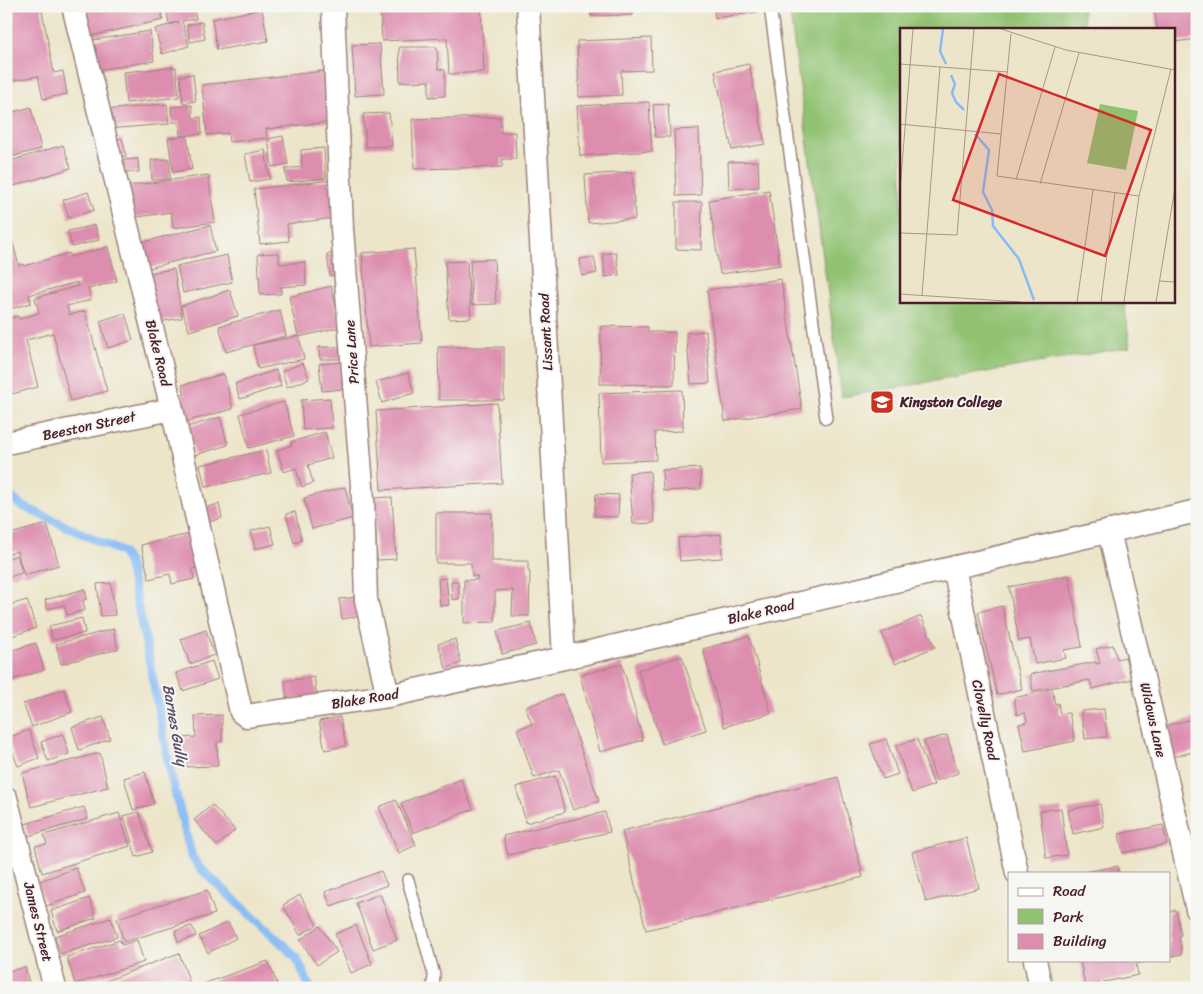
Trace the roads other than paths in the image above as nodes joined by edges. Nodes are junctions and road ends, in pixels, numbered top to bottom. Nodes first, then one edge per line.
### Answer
1 (73, 6) edge
2 (333, 6) edge
3 (528, 6) edge
4 (770, 6) edge
5 (172, 409) junction
6 (826, 418) dead end
7 (6, 443) edge
8 (1197, 512) edge
9 (1109, 532) junction
10 (954, 567) junction
11 (564, 658) junction
12 (388, 696) junction
13 (6, 798) edge
14 (1017, 872) edge
15 (408, 880) dead end
16 (1197, 909) edge
17 (1035, 962) edge
18 (55, 988) edge
19 (432, 988) edge
20 (1041, 988) edge

1 - 5 street, Blake Road
2 - 12 street, Price Lane
3 - 11 street, Lissant Road
4 - 6 lane
5 - 7 street, Beeston Street
5 - 12 street, Blake Road
8 - 9 street, Blake Road
9 - 10 street, Blake Road
9 - 16 street, Widows Lane
10 - 11 street, Blake Road
10 - 14 street, Clovelly Road
11 - 12 street, Blake Road
13 - 18 street, James Street
15 - 19 lane
17 - 20 street

